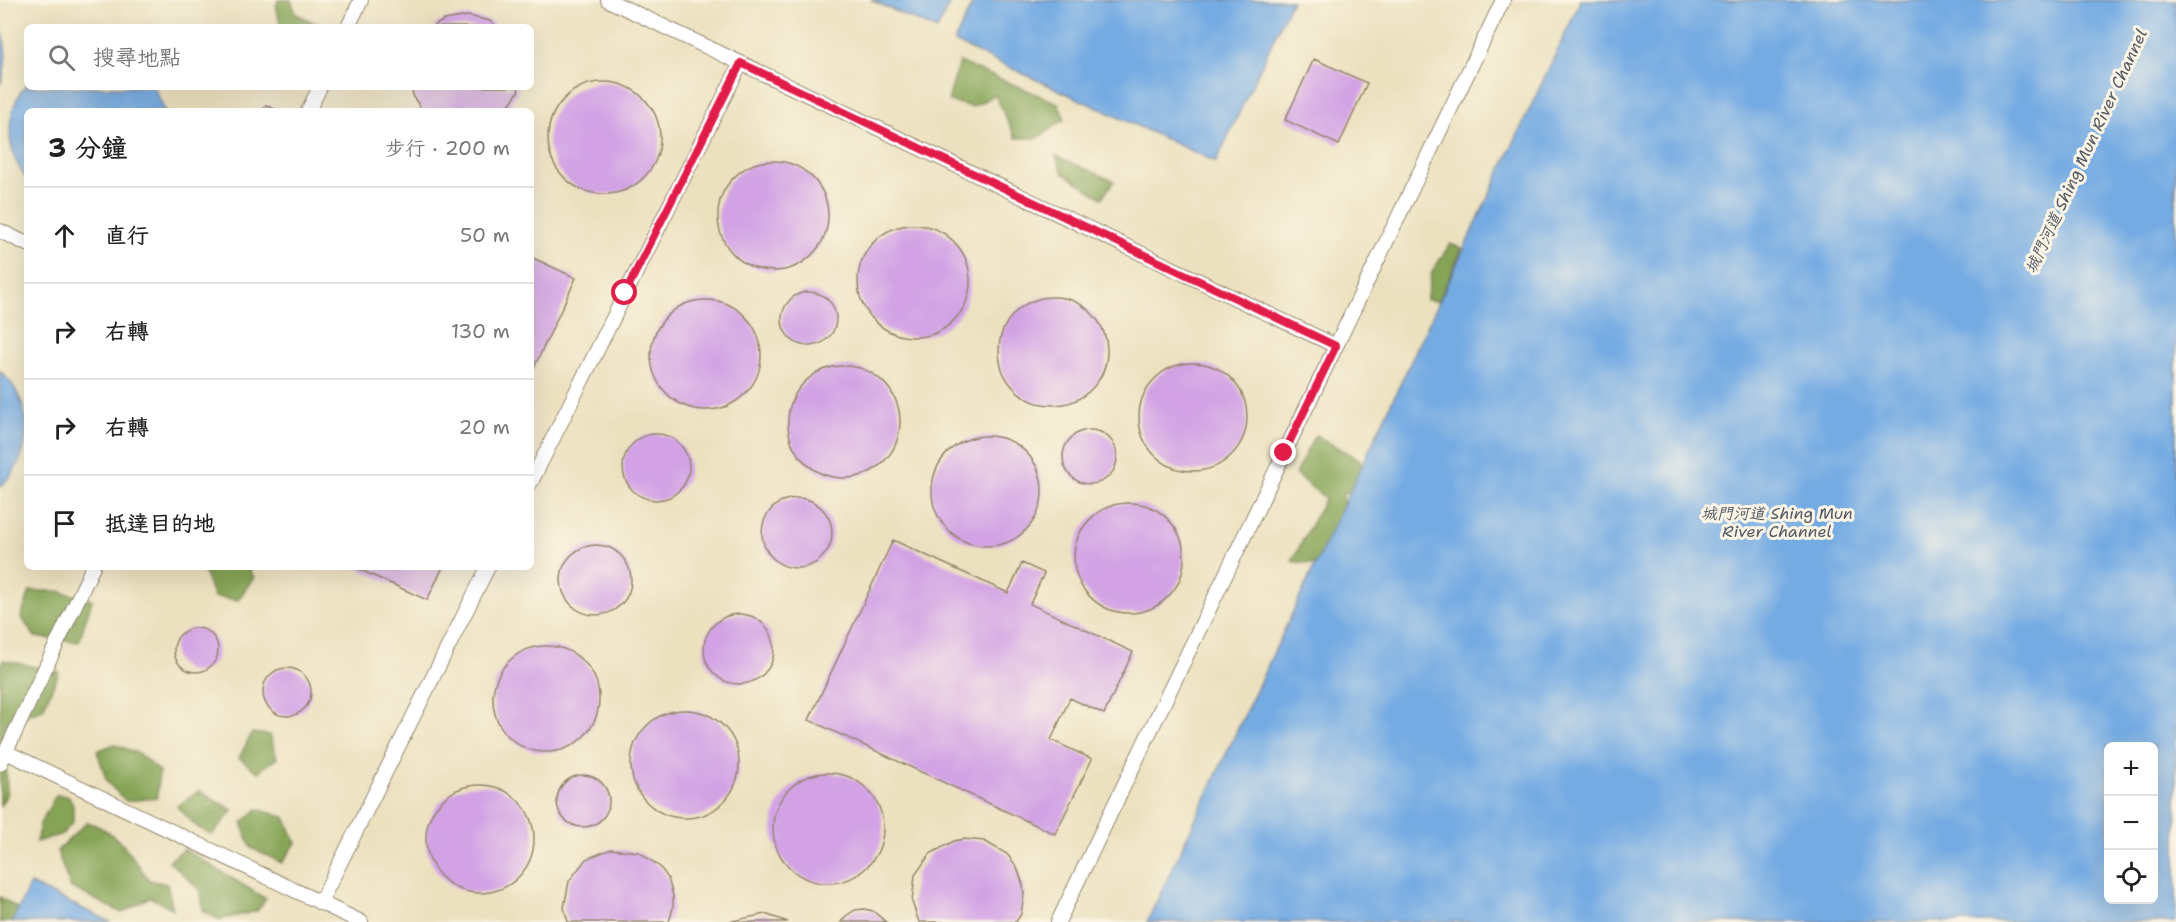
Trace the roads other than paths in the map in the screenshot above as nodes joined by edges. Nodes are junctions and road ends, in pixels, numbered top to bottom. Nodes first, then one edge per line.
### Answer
1 (361, 0) edge
2 (608, 0) edge
3 (1503, 0) edge
4 (349, 24) edge
5 (741, 63) junction
6 (318, 90) edge
7 (310, 108) edge
8 (0, 231) edge
9 (24, 243) edge
10 (1336, 346) junction
11 (534, 476) edge
12 (92, 570) edge
13 (486, 570) edge
14 (3, 758) edge
15 (320, 903) junction
16 (361, 922) edge
17 (1058, 922) edge

1 - 4 lane
2 - 5 lane
3 - 10 lane
5 - 10 lane
5 - 11 lane
6 - 7 lane
8 - 9 lane
10 - 17 lane
12 - 14 lane
13 - 15 lane
14 - 15 lane
15 - 16 lane

